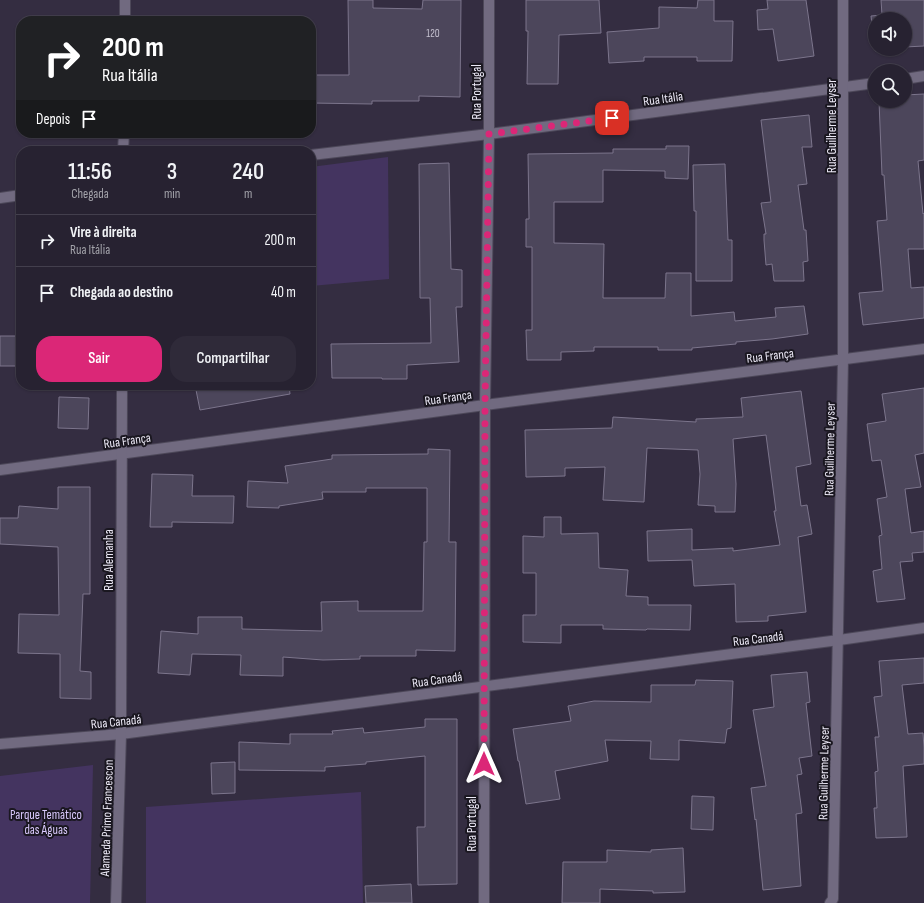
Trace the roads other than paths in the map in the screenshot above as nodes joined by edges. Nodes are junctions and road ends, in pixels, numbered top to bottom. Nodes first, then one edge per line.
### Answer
1 (125, 0) edge
2 (489, 0) edge
3 (843, 0) edge
4 (125, 16) edge
5 (924, 76) edge
6 (912, 78) edge
7 (868, 84) edge
8 (844, 87) junction
9 (489, 134) junction
10 (316, 154) edge
11 (16, 196) edge
12 (0, 198) edge
13 (924, 349) edge
14 (843, 359) junction
15 (122, 390) edge
16 (485, 405) junction
17 (121, 454) junction
18 (0, 470) edge
19 (924, 628) edge
20 (839, 640) junction
21 (484, 686) junction
22 (121, 734) junction
23 (0, 744) edge
24 (832, 901) edge
25 (116, 903) edge
26 (484, 903) edge

1 - 4 street
2 - 9 street, Rua Portugal
3 - 8 street, Rua Guilherme Leyser
5 - 6 street
7 - 8 street, Rua Itália
8 - 9 street, Rua Itália
8 - 14 street, Rua Guilherme Leyser
9 - 10 street, Rua Itália
9 - 16 street, Rua Portugal
11 - 12 street
13 - 14 street, Rua França
14 - 16 street, Rua França
14 - 20 street, Rua Guilherme Leyser
15 - 17 street, Rua Alemanha
16 - 17 street, Rua França
16 - 21 street, Rua Portugal
17 - 18 street, Rua França
17 - 22 street, Rua Alemanha
19 - 20 street, Rua Canadá
20 - 21 street, Rua Canadá
20 - 24 street, Rua Guilherme Leyser
21 - 22 street, Rua Canadá
21 - 26 street, Rua Portugal
22 - 23 street, Rua Canadá
22 - 25 street, Alameda Primo Francescon

